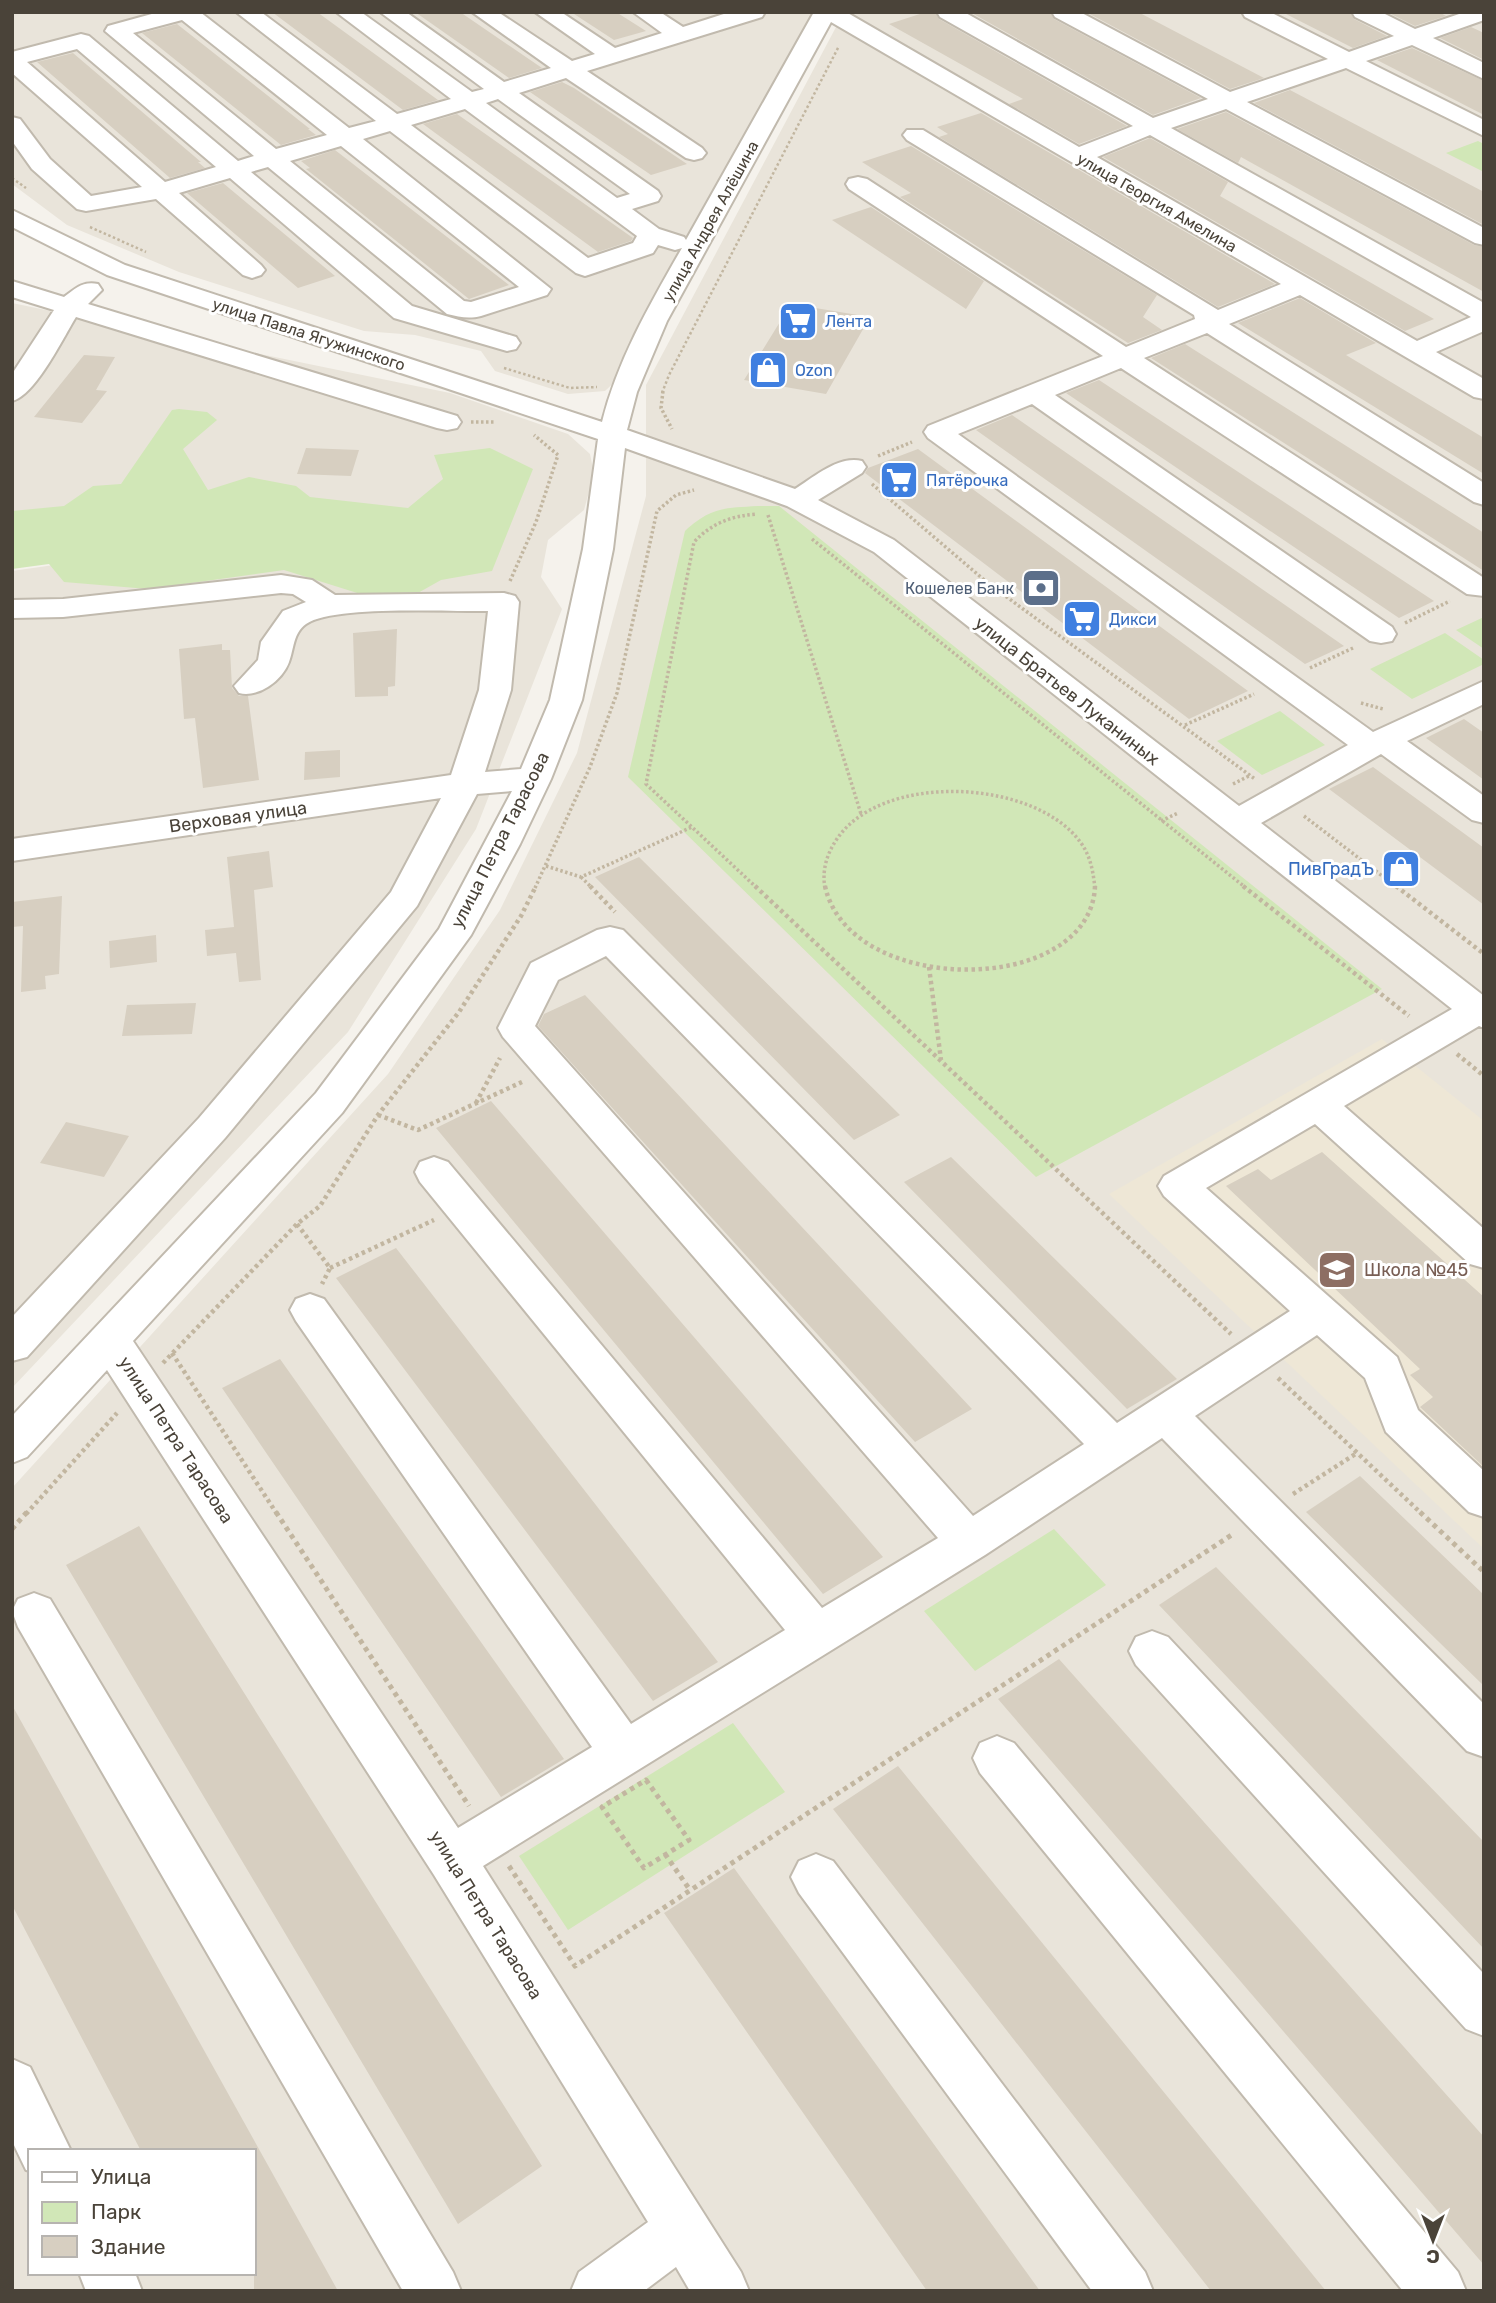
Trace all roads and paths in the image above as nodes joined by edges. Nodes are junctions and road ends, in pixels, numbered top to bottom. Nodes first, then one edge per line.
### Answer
1 (185, 12) edge
2 (247, 12) edge
3 (347, 12) edge
4 (391, 12) edge
5 (484, 12) edge
6 (546, 12) edge
7 (644, 12) edge
8 (754, 12) edge
9 (948, 12) edge
10 (1063, 12) edge
11 (1252, 12) edge
12 (1363, 12) edge
13 (1483, 13) edge
14 (835, 16) edge
15 (76, 21) dead end
16 (682, 36) junction
17 (1412, 37) junction
18 (12, 38) edge
19 (614, 57) junction
20 (12, 60) edge
21 (1347, 60) junction
22 (570, 70) junction
23 (1484, 72) edge
24 (504, 90) junction
25 (468, 101) junction
26 (1226, 102) junction
27 (396, 122) junction
28 (12, 124) edge
29 (1150, 128) junction
30 (1484, 130) edge
31 (915, 135) dead end
32 (346, 137) junction
33 (694, 153) dead end
34 (1077, 156) junction
35 (274, 158) junction
36 (234, 169) junction
37 (858, 184) dead end
38 (160, 191) junction
39 (86, 204) junction
40 (612, 207) junction
41 (15, 219) edge
42 (650, 234) junction
43 (1484, 238) edge
44 (694, 247) junction
45 (116, 270) junction
46 (252, 270) dead end
47 (1302, 285) junction
48 (12, 289) edge
49 (70, 305) junction
50 (1484, 314) edge
51 (1484, 321) edge
52 (1210, 323) junction
53 (507, 343) dead end
54 (1417, 351) junction
55 (1125, 358) junction
56 (1484, 391) edge
57 (12, 393) edge
58 (1035, 394) junction
59 (447, 422) dead end
60 (527, 429) dead end
61 (938, 432) junction
62 (681, 434) dead end
63 (612, 436) junction
64 (852, 467) junction
65 (1484, 496) edge
66 (767, 513) junction
67 (793, 515) junction
68 (1478, 587) joint
69 (504, 602) junction
70 (329, 604) junction
71 (12, 609) edge
72 (1381, 635) junction
73 (1282, 681) junction
74 (250, 686) dead end
75 (1481, 695) edge
76 (1185, 725) junction
77 (1377, 743) junction
78 (534, 779) junction
79 (464, 784) junction
80 (1279, 797) junction
81 (1484, 812) edge
82 (861, 814) junction
83 (1235, 823) junction
84 (692, 827) junction
85 (12, 850) edge
86 (547, 866) dead end
87 (1484, 954) edge
88 (929, 967) junction
89 (1481, 1013) edge
90 (516, 1028) junction
91 (1434, 1036) junction
92 (941, 1062) junction
93 (551, 1068) junction
94 (1484, 1076) edge
95 (476, 1103) junction
96 (1316, 1103) junction
97 (378, 1115) dead end
98 (435, 1172) dead end
99 (463, 1206) junction
100 (297, 1224) dead end
101 (1484, 1253) edge
102 (330, 1268) junction
103 (310, 1310) joint
104 (1320, 1313) junction
105 (111, 1341) junction
106 (12, 1345) edge
107 (1254, 1356) junction
108 (141, 1387) junction
109 (1166, 1415) junction
110 (12, 1445) edge
111 (1115, 1448) junction
112 (1484, 1499) edge
113 (12, 1529) edge
114 (969, 1542) junction
115 (1484, 1572) edge
116 (34, 1614) dead end
117 (817, 1635) junction
118 (1152, 1651) dead end
119 (1484, 1736) edge
120 (624, 1754) junction
121 (997, 1758) dead end
122 (665, 1854) junction
123 (451, 1859) junction
124 (816, 1877) dead end
125 (690, 1890) dead end
126 (1484, 2011) edge
127 (12, 2085) edge
128 (44, 2149) edge
129 (684, 2229) junction
130 (107, 2275) edge
131 (115, 2291) edge
132 (434, 2291) edge
133 (598, 2291) edge
134 (722, 2291) edge
135 (1126, 2291) edge
136 (1439, 2291) edge

1 - 32 street
1 - 35 street
2 - 27 street
3 - 25 street
4 - 24 street
5 - 22 street
6 - 19 street
7 - 16 street
8 - 16 street
9 - 29 street
10 - 26 street
11 - 21 street
12 - 17 street
13 - 17 street
14 - 34 street, улица Георгия Амелина
14 - 44 street, улица Андрея Алёшина
14 - 62 path
15 - 18 street
16 - 19 street
17 - 21 street
17 - 23 street
19 - 22 street
20 - 36 street
20 - 38 street
21 - 26 street
21 - 30 street
22 - 24 street
22 - 33 street
24 - 25 street
24 - 40 street
25 - 27 street
25 - 40 street
26 - 29 street
26 - 43 street
27 - 32 street
27 - 42 street
28 - 39 street
29 - 34 street
29 - 50 street
31 - 52 street
32 - 35 street
32 - 35 street
34 - 47 street, улица Георгия Амелина
35 - 36 street
36 - 38 street
36 - 53 street
37 - 55 street
38 - 39 street
38 - 46 street
39 - 41 street
40 - 42 street
41 - 45 street, улица Павла Ягужинского
42 - 44 street
44 - 63 street, улица Андрея Алёшина
45 - 49 street
45 - 63 street, улица Павла Ягужинского
47 - 52 street
47 - 54 street, улица Георгия Амелина
48 - 49 street
49 - 57 street
49 - 59 street
51 - 54 street
52 - 55 street
52 - 65 street
54 - 56 street, улица Георгия Амелина
55 - 58 street
55 - 68 street
58 - 61 street
58 - 72 street
60 - 69 path
61 - 64 path
61 - 73 street
63 - 67 street, улица Братьев Луканиных
63 - 78 street, улица Петра Тарасова
64 - 67 street
64 - 76 path
66 - 67 path
66 - 82 path
66 - 84 path
67 - 83 street, улица Братьев Луканиных
67 - 91 path
68 - 72 path
69 - 70 street
69 - 79 street
70 - 71 street
70 - 74 street
72 - 73 path
73 - 76 path
73 - 77 street
75 - 77 street
76 - 80 path
77 - 80 street
77 - 81 street
78 - 79 street, Верховая улица
78 - 105 street, улица Петра Тарасова
79 - 85 street, Верховая улица
79 - 106 street
80 - 83 street
80 - 87 path
82 - 88 path
82 - 88 path
83 - 89 street, улица Братьев Луканиных
84 - 86 path
84 - 92 path
88 - 92 path
89 - 91 street
90 - 93 street
90 - 95 path
90 - 111 street
91 - 94 path
91 - 96 street
92 - 107 path
93 - 95 path
93 - 114 street
95 - 97 path
96 - 101 street
96 - 104 street
98 - 99 street
99 - 102 path
99 - 117 street
100 - 102 path
102 - 103 path
103 - 120 street
104 - 107 street
104 - 112 street
105 - 108 street, улица Петра Тарасова
105 - 110 street
107 - 109 street
107 - 115 path
108 - 113 path
108 - 123 street, улица Петра Тарасова
109 - 111 street
109 - 119 street
111 - 114 street
114 - 117 street
116 - 132 street
117 - 120 street
118 - 126 street
120 - 123 street
121 - 136 street
122 - 122 path
122 - 125 path
123 - 129 street, улица Петра Тарасова
124 - 135 street
127 - 128 street
129 - 133 street
129 - 134 street, улица Петра Тарасова
130 - 131 street

